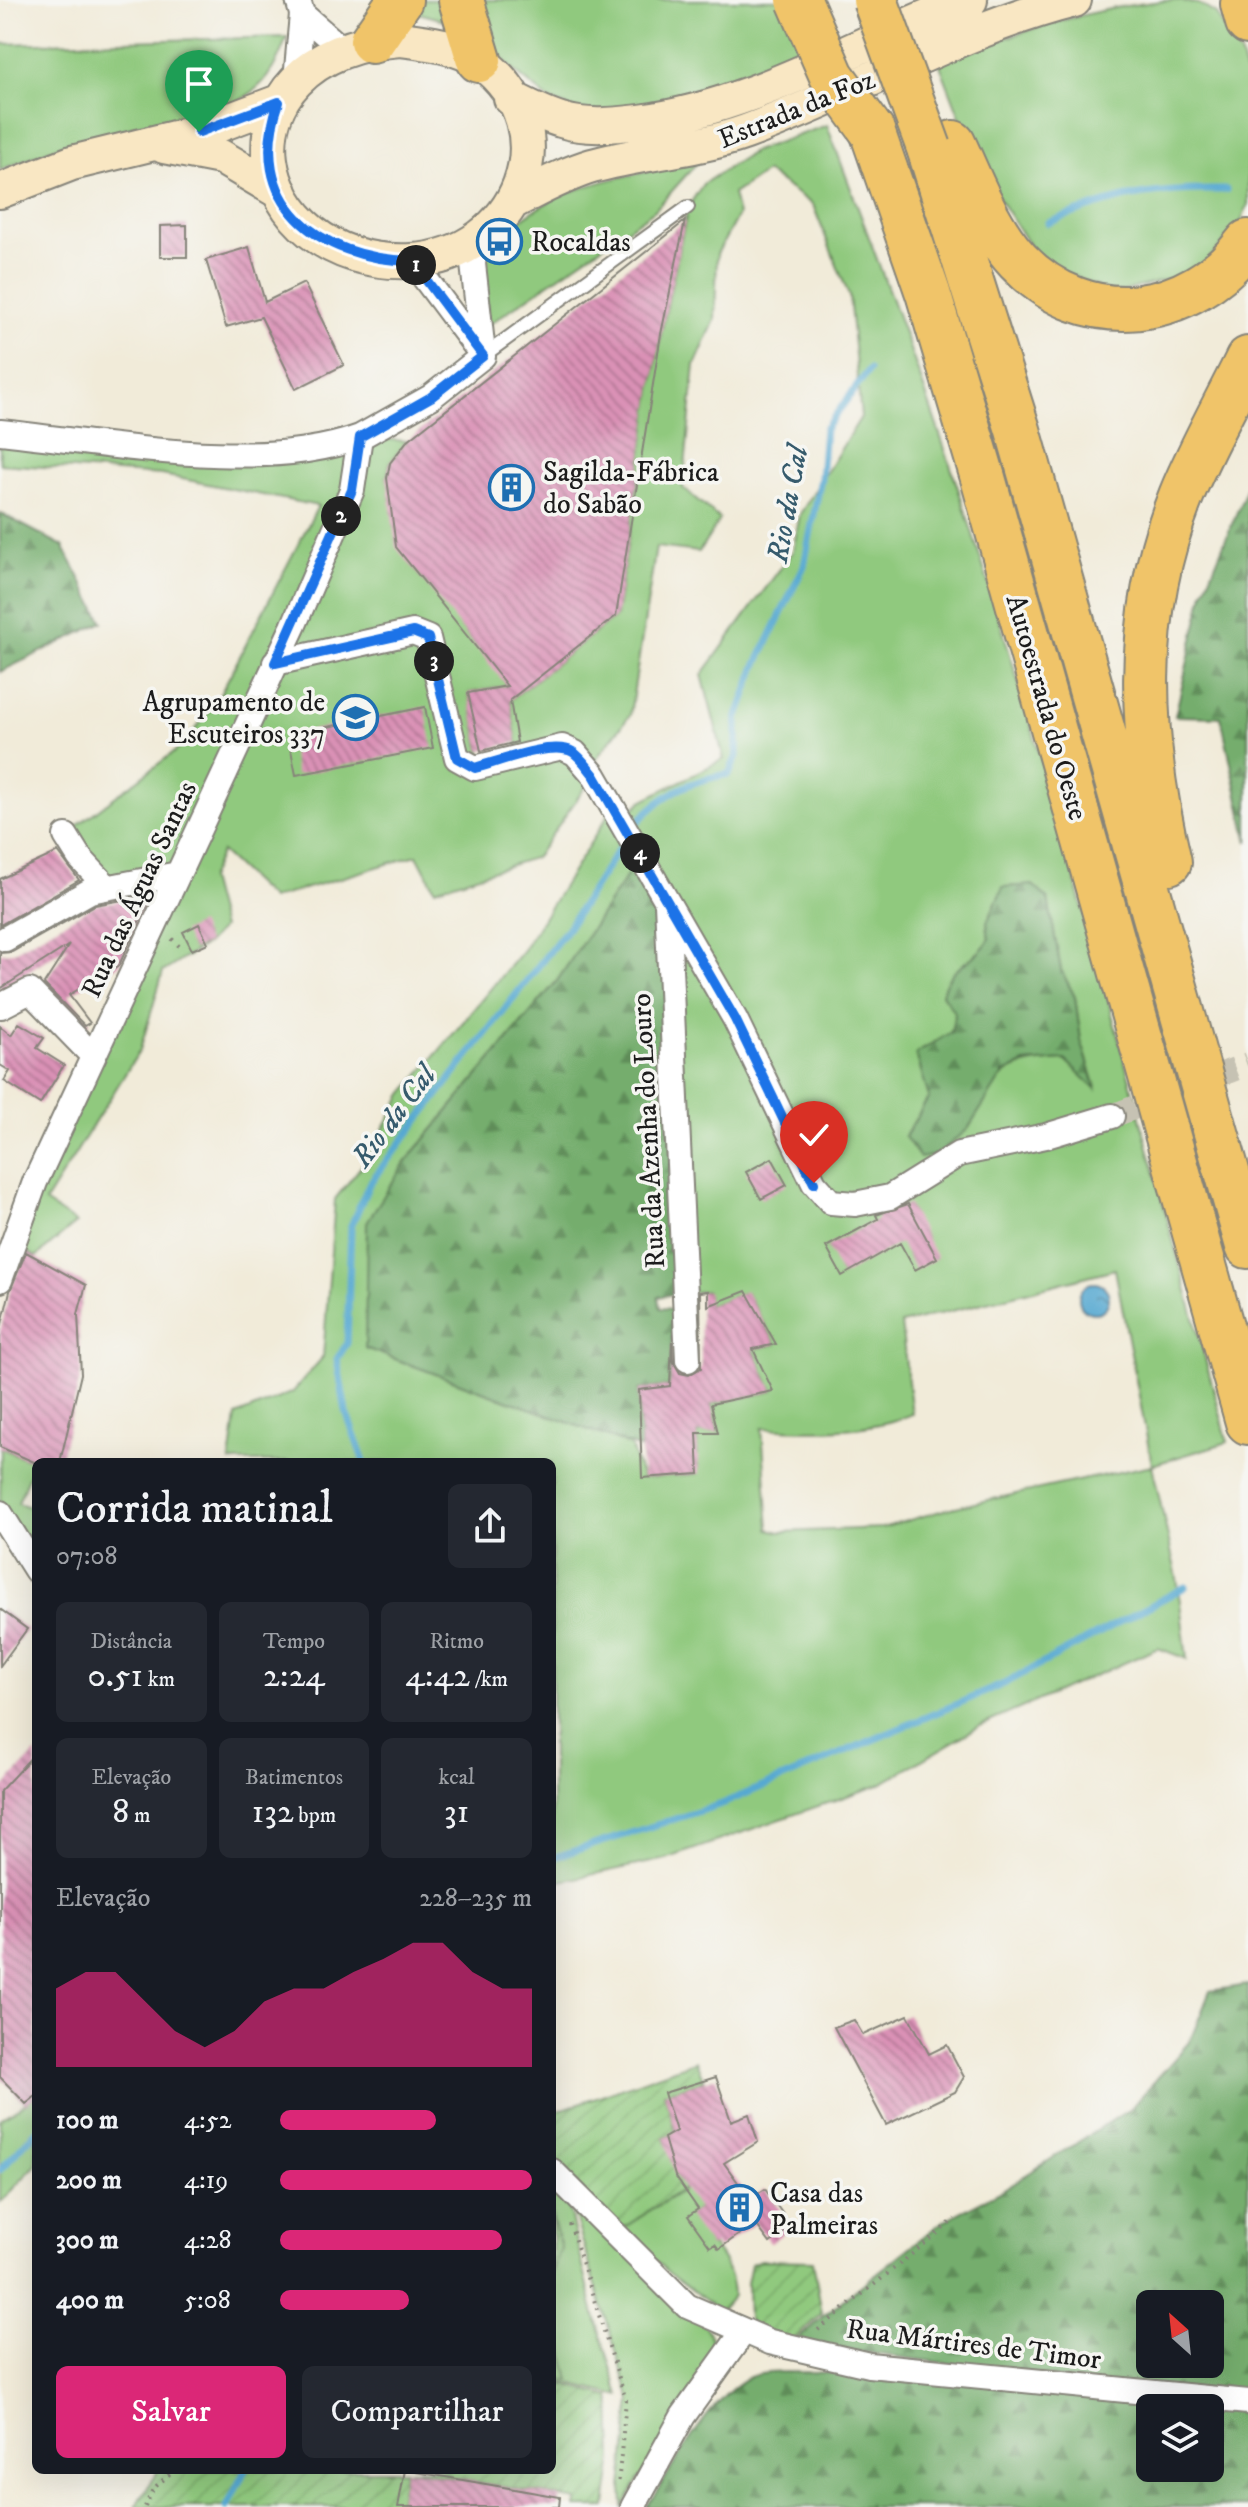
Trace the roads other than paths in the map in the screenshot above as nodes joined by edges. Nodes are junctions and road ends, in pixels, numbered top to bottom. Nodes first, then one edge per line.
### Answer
1 (400, 0) edge
2 (461, 0) edge
3 (875, 0) edge
4 (889, 0) edge
5 (970, 0) edge
6 (1074, 0) edge
7 (817, 6) edge
8 (300, 7) edge
9 (357, 45) junction
10 (479, 60) junction
11 (287, 91) junction
12 (511, 98) junction
13 (156, 144) junction
14 (940, 144) junction
15 (0, 191) edge
16 (280, 192) junction
17 (514, 201) junction
18 (688, 207) dead end
19 (476, 240) junction
20 (1248, 242) edge
21 (412, 261) junction
22 (483, 356) junction
23 (1248, 359) edge
24 (0, 432) edge
25 (360, 437) junction
26 (275, 663) junction
27 (66, 836) dead end
28 (178, 874) junction
29 (107, 887) junction
30 (667, 899) junction
31 (5, 939) dead end
32 (1, 1006) edge
33 (93, 1056) junction
34 (1112, 1116) tunnel mouth
35 (1224, 1163) junction
36 (1248, 1246) edge
37 (0, 1280) edge
38 (688, 1360) dead end
39 (1248, 1422) edge
40 (0, 1513) edge
41 (32, 1564) edge
42 (557, 2177) edge
43 (744, 2331) junction
44 (1248, 2402) edge
45 (625, 2502) edge

1 - 9 highway
2 - 10 highway
3 - 14 highway, Autoestrada do Oeste, bridge
4 - 14 highway
5 - 12 main road, Estrada da Foz
6 - 17 main road, Estrada da Foz
7 - 39 highway, Autoestrada do Oeste, bridge
8 - 9 street
8 - 11 street
9 - 10 main road
9 - 11 main road
10 - 12 main road
11 - 13 main road
11 - 16 main road
12 - 17 main road
13 - 15 main road
13 - 16 main road
14 - 20 highway
14 - 35 highway, Autoestrada do Oeste
16 - 21 main road
17 - 19 main road
18 - 22 lane
19 - 21 main road
19 - 22 street
21 - 22 street
22 - 25 street
23 - 35 highway
24 - 25 street
25 - 26 street, Rua das Águas Santas
26 - 28 street, Rua das Águas Santas
26 - 30 street
27 - 29 street
28 - 29 street
28 - 33 street, Rua das Águas Santas
29 - 31 street
30 - 34 street
30 - 38 street, Rua da Azenha do Louro
32 - 33 street
33 - 37 street, Rua das Águas Santas
35 - 36 highway, Autoestrada do Oeste
40 - 41 street
42 - 43 street
43 - 44 street, Rua Mártires de Timor
43 - 45 street

